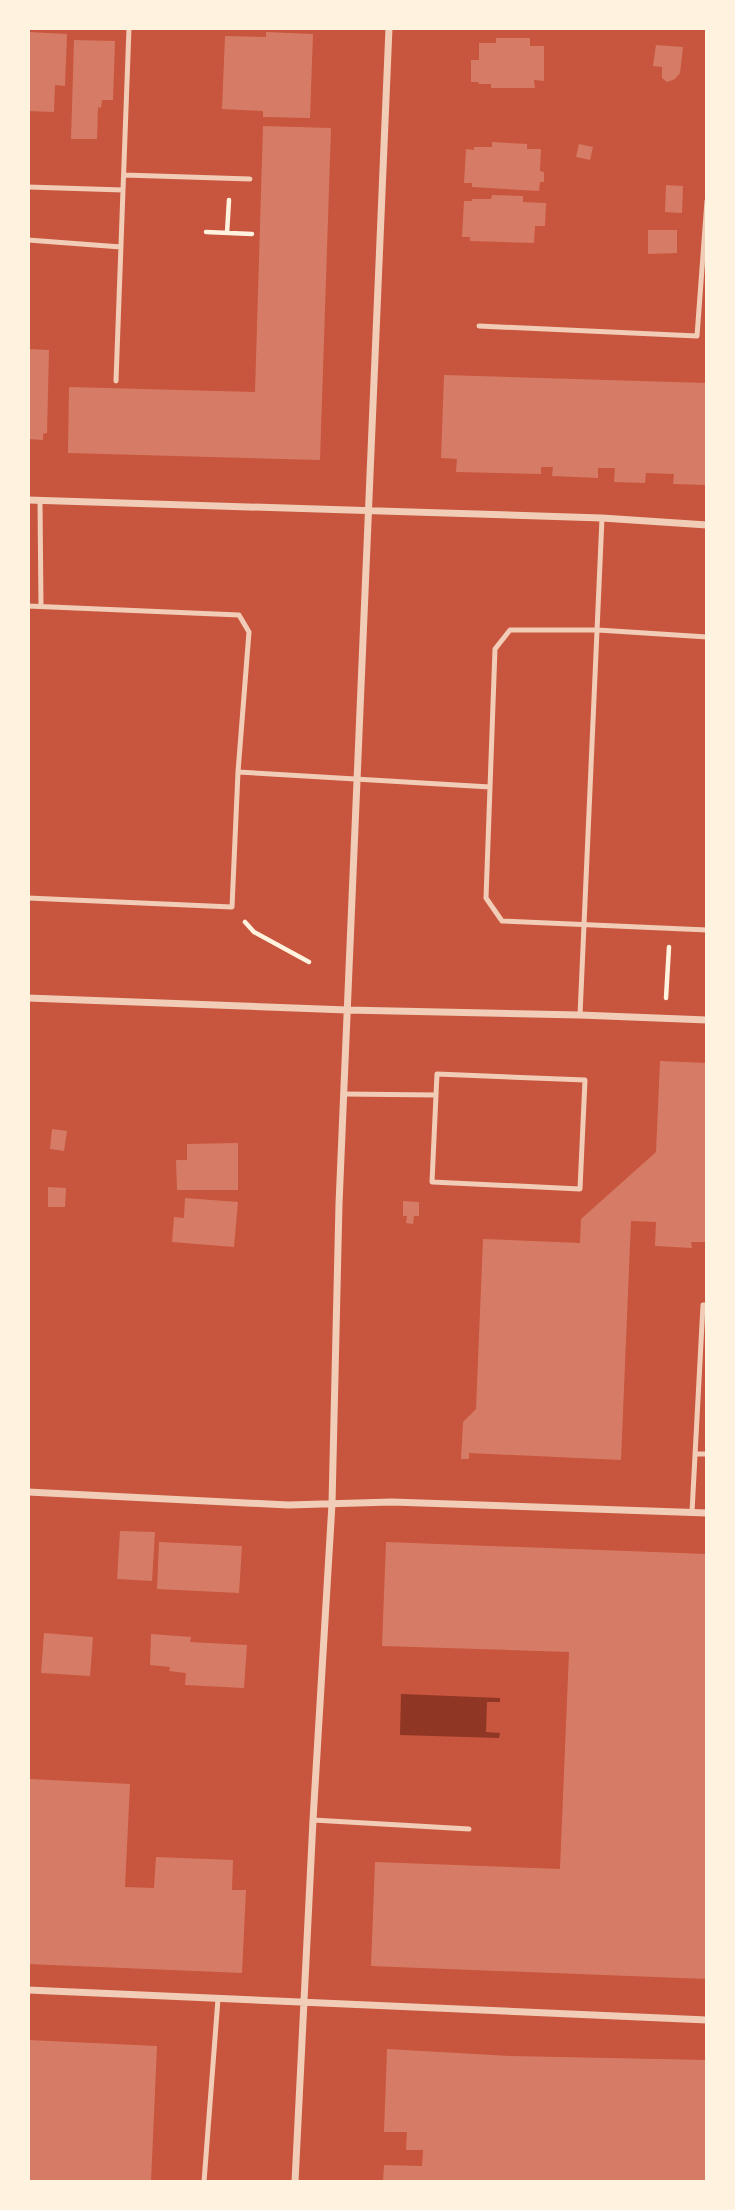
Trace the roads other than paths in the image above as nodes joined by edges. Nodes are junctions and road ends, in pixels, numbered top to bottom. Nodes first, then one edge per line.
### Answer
1 (129, 28) edge
2 (389, 28) edge
3 (124, 175) junction
4 (250, 179) dead end
5 (28, 187) edge
6 (123, 190) junction
7 (707, 201) edge
8 (28, 240) edge
9 (121, 247) junction
10 (478, 326) dead end
11 (697, 336) junction
12 (707, 336) edge
13 (116, 381) dead end
14 (28, 500) edge
15 (40, 500) junction
16 (369, 511) junction
17 (602, 518) junction
18 (707, 525) edge
19 (28, 606) edge
20 (41, 606) junction
21 (598, 630) junction
22 (707, 637) edge
23 (238, 772) junction
24 (357, 780) junction
25 (490, 787) junction
26 (28, 898) edge
27 (584, 926) junction
28 (707, 930) edge
29 (28, 998) edge
30 (347, 1010) junction
31 (580, 1015) junction
32 (707, 1020) edge
33 (344, 1094) junction
34 (436, 1095) junction
35 (707, 1305) edge
36 (695, 1454) junction
37 (707, 1454) edge
38 (28, 1492) edge
39 (332, 1504) junction
40 (692, 1512) junction
41 (707, 1513) edge
42 (313, 1820) junction
43 (469, 1829) dead end
44 (28, 1990) edge
45 (218, 1999) junction
46 (305, 2002) junction
47 (707, 2020) edge
48 (204, 2182) edge
49 (295, 2182) edge

1 - 3 lane
2 - 16 street
3 - 4 lane
3 - 6 lane
5 - 6 lane
6 - 9 lane
7 - 11 lane
8 - 9 lane
9 - 13 lane
10 - 11 lane
11 - 12 lane
14 - 15 street
15 - 16 street
15 - 20 lane
16 - 17 street
16 - 24 street
17 - 18 street
17 - 21 lane
19 - 20 lane
20 - 23 lane
21 - 22 lane
21 - 25 lane
21 - 27 lane
23 - 24 lane
23 - 26 lane
24 - 25 lane
24 - 30 street
25 - 27 lane
27 - 28 lane
27 - 31 lane
29 - 30 street
30 - 31 street
30 - 33 street
31 - 32 street
33 - 34 lane
33 - 39 street
34 - 34 lane
35 - 36 lane
36 - 37 lane
36 - 40 lane
38 - 39 street
39 - 40 street
39 - 42 street
40 - 41 street
42 - 43 lane
42 - 46 street
44 - 45 street
45 - 46 street
45 - 48 lane
46 - 47 street
46 - 49 street

